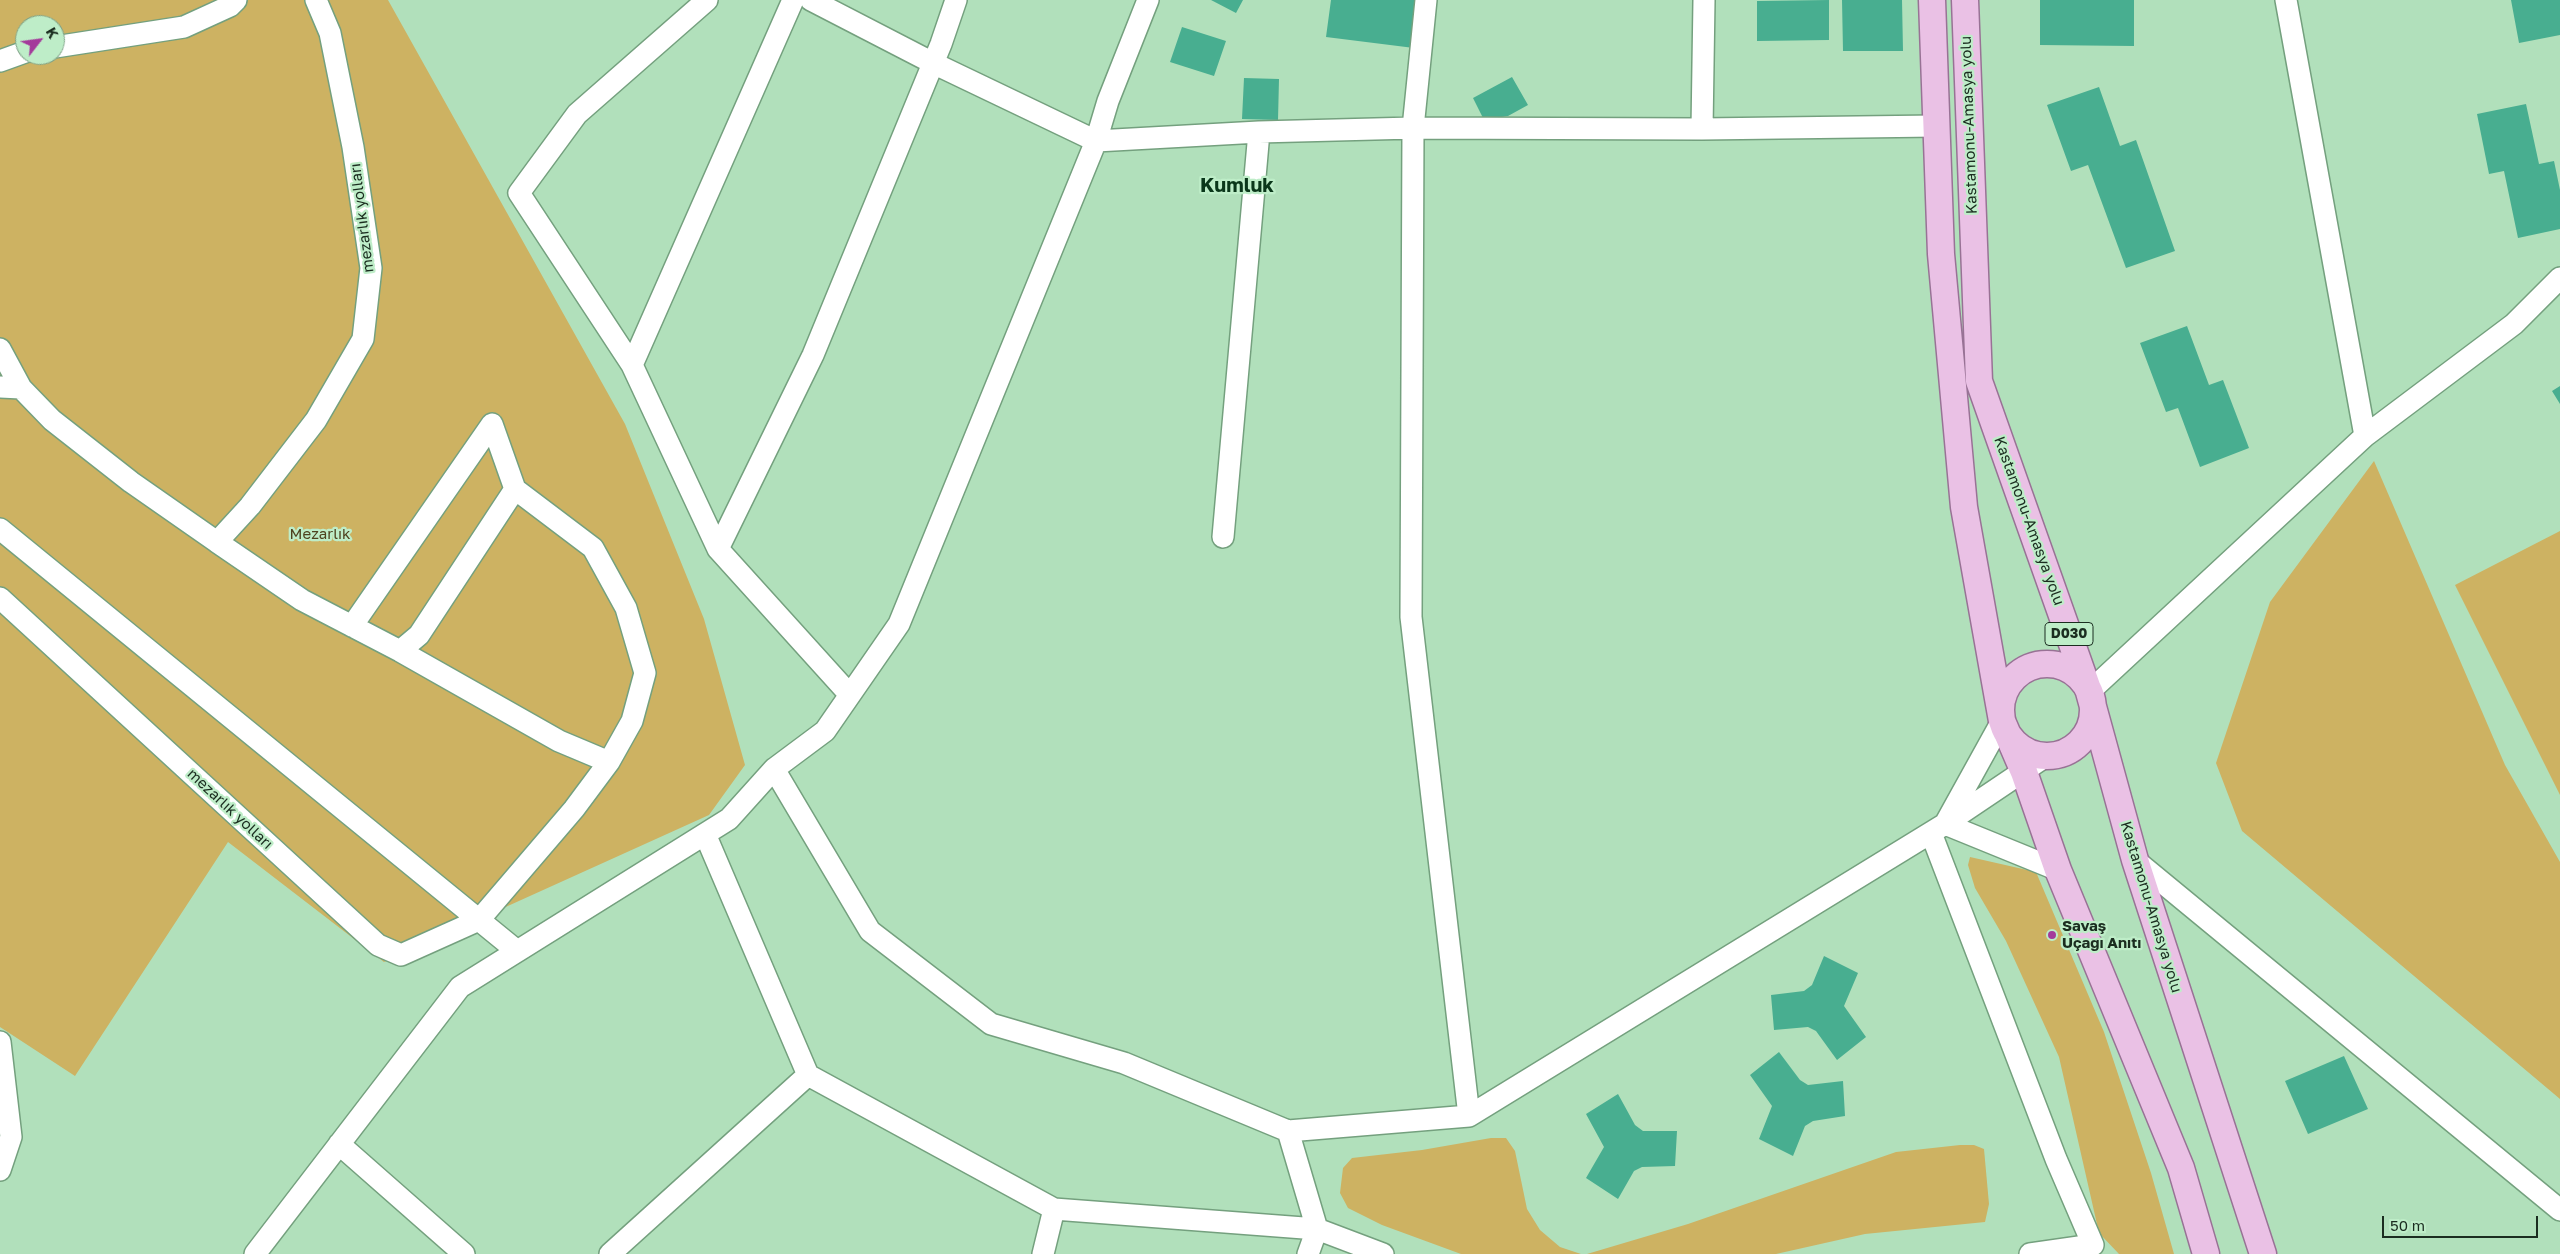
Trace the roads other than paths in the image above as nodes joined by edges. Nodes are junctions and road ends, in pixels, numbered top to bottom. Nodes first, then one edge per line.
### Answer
1 (236, 0) edge
2 (316, 0) edge
3 (707, 0) edge
4 (793, 0) edge
5 (811, 0) edge
6 (956, 0) edge
7 (1148, 0) edge
8 (1426, 0) edge
9 (1704, 0) edge
10 (1932, 0) edge
11 (1965, 0) edge
12 (2286, 0) edge
13 (65, 45) edge
14 (15, 56) edge
15 (0, 61) edge
16 (933, 63) junction
17 (1936, 126) junction
18 (1413, 128) junction
19 (1702, 129) junction
20 (1259, 132) junction
21 (1096, 141) junction
22 (2560, 278) edge
23 (0, 349) edge
24 (632, 365) junction
25 (0, 387) edge
26 (21, 388) junction
27 (2365, 436) junction
28 (515, 489) junction
29 (0, 529) edge
30 (1223, 537) dead end
31 (217, 542) junction
32 (718, 549) junction
33 (0, 598) edge
34 (352, 626) junction
35 (400, 651) junction
36 (2090, 692) junction
37 (850, 695) junction
38 (2002, 721) junction
39 (2046, 756) junction
40 (609, 762) junction
41 (774, 769) junction
42 (2024, 772) junction
43 (1938, 829) junction
44 (705, 834) junction
45 (2135, 860) junction
46 (2058, 870) junction
47 (479, 920) junction
48 (518, 951) junction
49 (0, 1042) edge
50 (808, 1075) junction
51 (1468, 1116) junction
52 (1288, 1131) junction
53 (339, 1144) junction
54 (0, 1170) edge
55 (1054, 1209) junction
56 (2560, 1210) edge
57 (1317, 1229) junction
58 (2090, 1251) edge
59 (255, 1254) edge
60 (464, 1254) edge
61 (610, 1254) edge
62 (1043, 1254) edge
63 (1308, 1254) edge
64 (1383, 1254) edge
65 (2030, 1254) edge
66 (2206, 1254) edge
67 (2263, 1254) edge

1 - 13 street
2 - 31 street, mezarlık yolları
3 - 24 street
4 - 24 street
5 - 16 street
6 - 16 street
7 - 21 street
8 - 18 street
9 - 19 street
10 - 17 main road
11 - 36 main road, Kastamonu-Amasya yolu / D030
12 - 27 street
14 - 15 street
16 - 21 street
16 - 32 street
17 - 19 street
17 - 38 main road
18 - 19 street
18 - 20 street
18 - 51 street
20 - 21 street
20 - 30 street
21 - 37 street
22 - 27 street
23 - 26 street
24 - 32 street
25 - 26 street
26 - 31 street
27 - 36 street
28 - 34 street
28 - 35 street
28 - 40 street, mezarlık yolları
29 - 47 street
31 - 34 street
32 - 37 street
33 - 47 street, mezarlık yolları
34 - 35 street
35 - 40 street
36 - 38 main road
36 - 39 main road
36 - 45 main road, Kastamonu-Amasya yolu / D030
37 - 41 street
38 - 39 main road
38 - 42 main road
38 - 43 street
39 - 42 street
40 - 47 street, mezarlık yolları
41 - 44 street
41 - 52 street
42 - 43 street
42 - 46 main road
43 - 46 street
43 - 51 street
43 - 58 street
44 - 48 street
44 - 50 street
45 - 56 street
45 - 67 main road, Kastamonu-Amasya yolu / D030
46 - 66 main road
47 - 48 street
48 - 53 street
49 - 54 street
50 - 55 street
50 - 61 street
51 - 52 street
52 - 57 street
53 - 59 street
53 - 60 street
55 - 57 street
55 - 62 street
57 - 63 street
57 - 64 street
58 - 65 street

